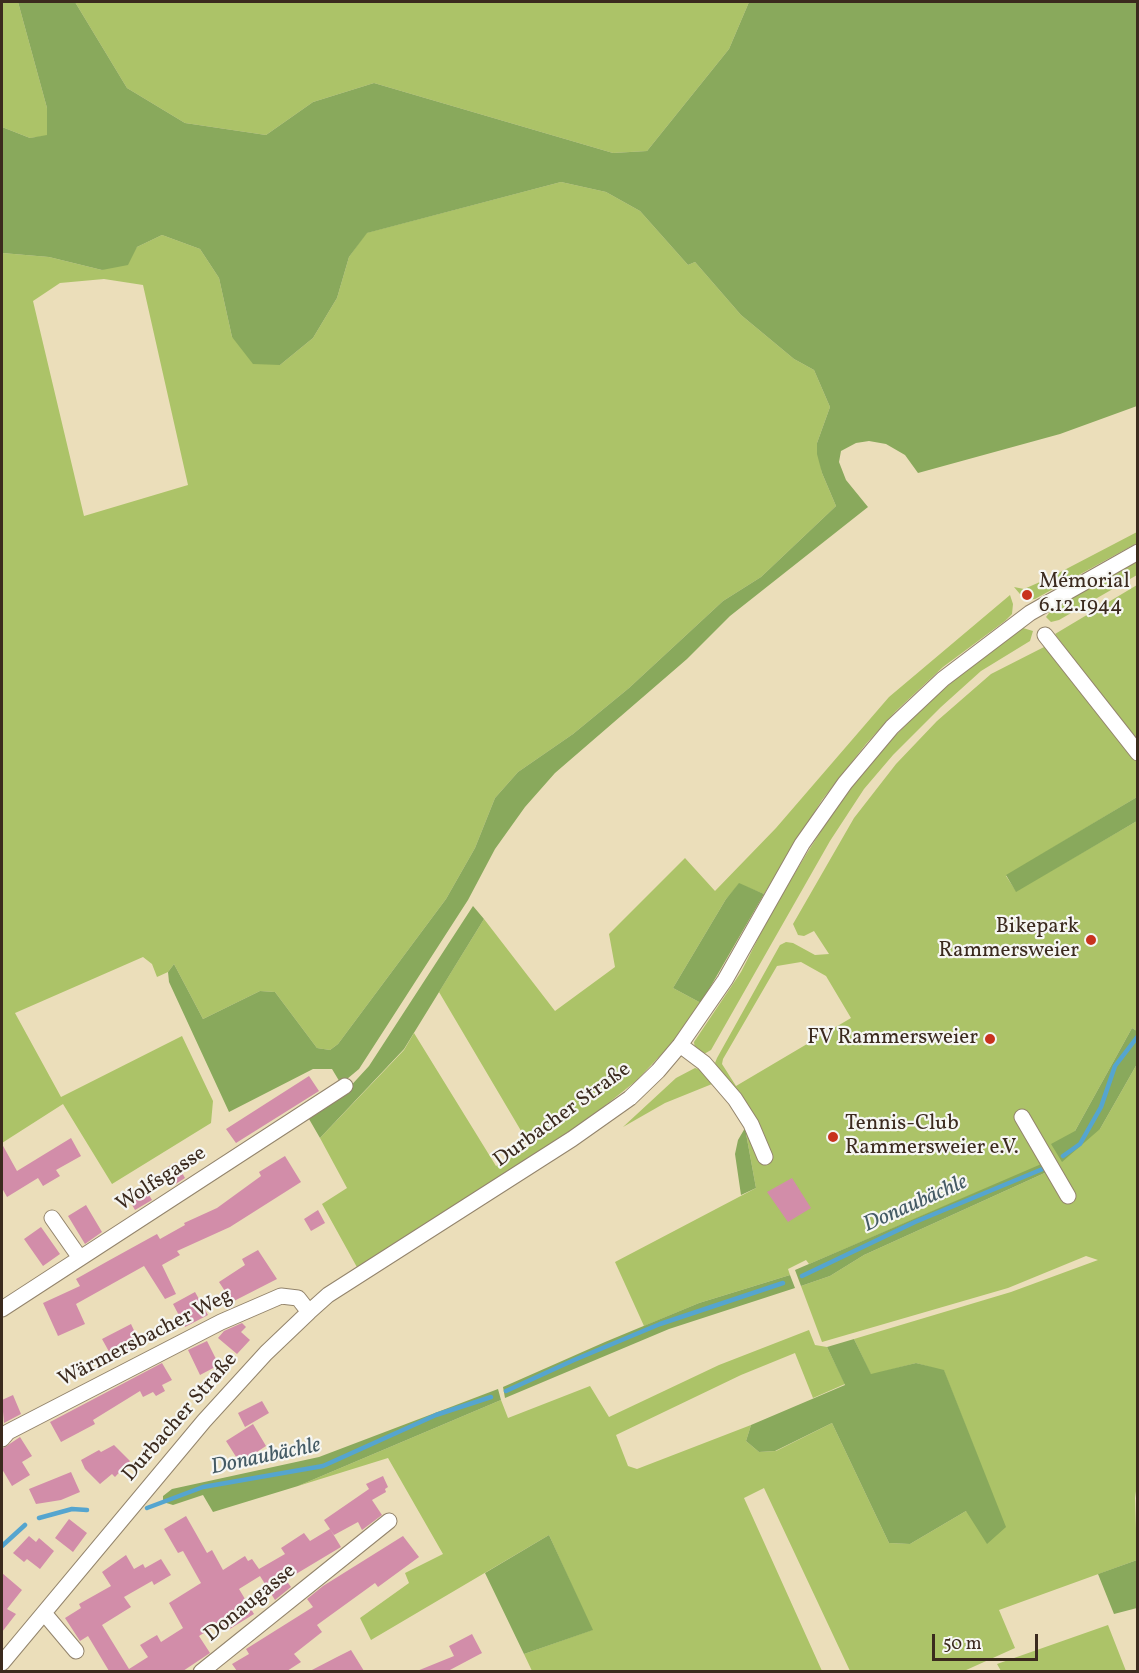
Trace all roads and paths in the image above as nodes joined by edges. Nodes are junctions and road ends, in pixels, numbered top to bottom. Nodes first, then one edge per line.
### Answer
1 (1137, 552) edge
2 (1045, 635) dead end
3 (1137, 753) edge
4 (680, 1045) junction
5 (345, 1086) dead end
6 (1022, 1117) dead end
7 (765, 1158) dead end
8 (1068, 1196) dead end
9 (52, 1218) dead end
10 (80, 1258) junction
11 (2, 1309) edge
12 (309, 1312) junction
13 (2, 1439) edge
14 (389, 1521) dead end
15 (44, 1613) junction
16 (76, 1651) dead end
17 (2, 1663) edge
18 (201, 1671) edge

1 - 4 street, Durbacher Straße
2 - 3 street
4 - 7 street
4 - 12 street, Durbacher Straße
5 - 10 street, Wolfsgasse
6 - 8 street
9 - 10 street
10 - 11 street, Wolfsgasse
12 - 13 street, Wärmersbacher Weg
12 - 15 street, Durbacher Straße
14 - 18 street, Donaugasse
15 - 16 street
15 - 17 street, Durbacher Straße

